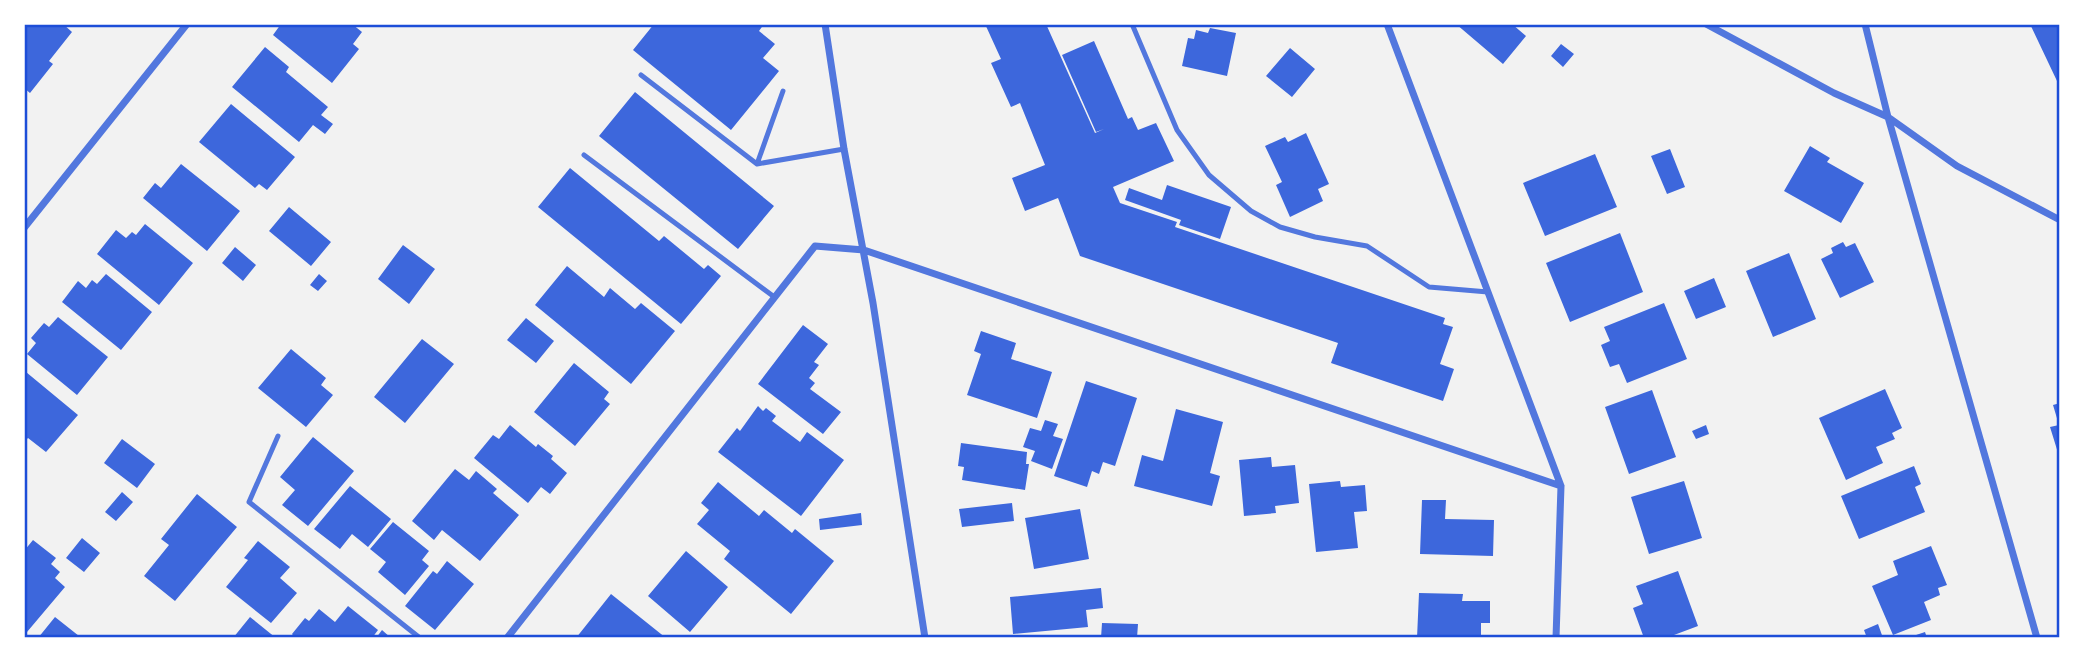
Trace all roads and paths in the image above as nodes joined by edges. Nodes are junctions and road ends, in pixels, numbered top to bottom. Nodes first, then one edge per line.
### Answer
1 (187, 24) edge
2 (825, 24) edge
3 (1132, 24) edge
4 (1387, 24) edge
5 (1706, 24) edge
6 (1865, 24) edge
7 (641, 75) dead end
8 (783, 92) dead end
9 (1888, 117) junction
10 (844, 149) junction
11 (584, 155) dead end
12 (757, 164) junction
13 (2060, 220) edge
14 (24, 229) edge
15 (864, 250) junction
16 (1488, 292) junction
17 (773, 296) junction
18 (278, 436) dead end
19 (1561, 486) junction
20 (420, 638) edge
21 (507, 638) edge
22 (925, 638) edge
23 (1556, 638) edge
24 (2037, 638) edge

1 - 14 street
2 - 10 street
3 - 16 lane
4 - 16 street
5 - 9 street
6 - 9 street
7 - 12 lane
8 - 12 lane
9 - 13 street
9 - 24 street
10 - 12 lane
10 - 15 street
11 - 17 lane
15 - 17 street
15 - 19 street
15 - 22 street
16 - 19 street
17 - 21 street
18 - 20 lane
19 - 23 street

